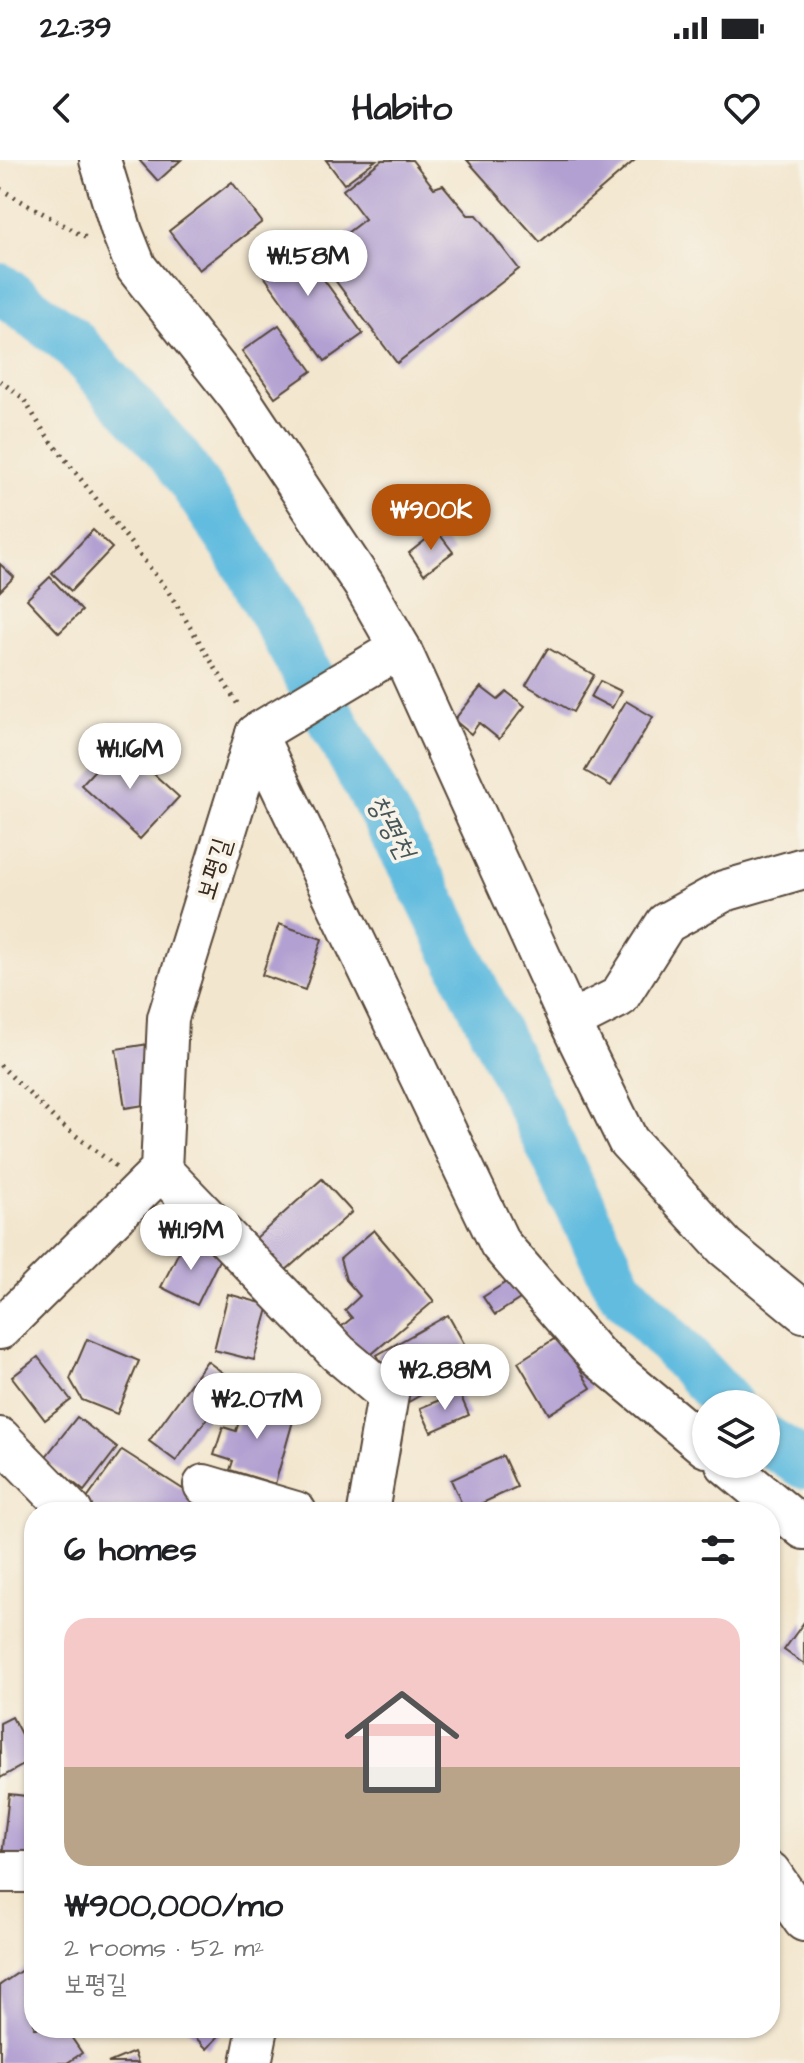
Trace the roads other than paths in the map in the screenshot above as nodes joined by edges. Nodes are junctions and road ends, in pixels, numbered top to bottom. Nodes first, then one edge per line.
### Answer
1 (100, 160) edge
2 (392, 653) junction
3 (257, 733) junction
4 (804, 868) edge
5 (570, 1022) junction
6 (152, 1179) junction
7 (804, 1312) edge
8 (0, 1329) edge
9 (692, 1435) edge
10 (0, 1438) edge
11 (743, 1478) edge
12 (204, 1485) dead end
13 (62, 1502) edge
14 (262, 1502) edge
15 (370, 1502) edge
16 (772, 1502) edge
17 (780, 1509) edge
18 (804, 1529) edge
19 (0, 1872) edge
20 (24, 1872) edge
21 (780, 1886) edge
22 (804, 1921) edge
23 (256, 2038) edge
24 (251, 2063) edge

1 - 2 street
2 - 3 street
2 - 5 street
3 - 6 street, 보평길
3 - 9 street
4 - 5 street
5 - 7 street
6 - 8 street
6 - 15 street
10 - 13 street
11 - 16 street
12 - 14 street
17 - 18 street
19 - 20 street
21 - 22 street
23 - 24 street

